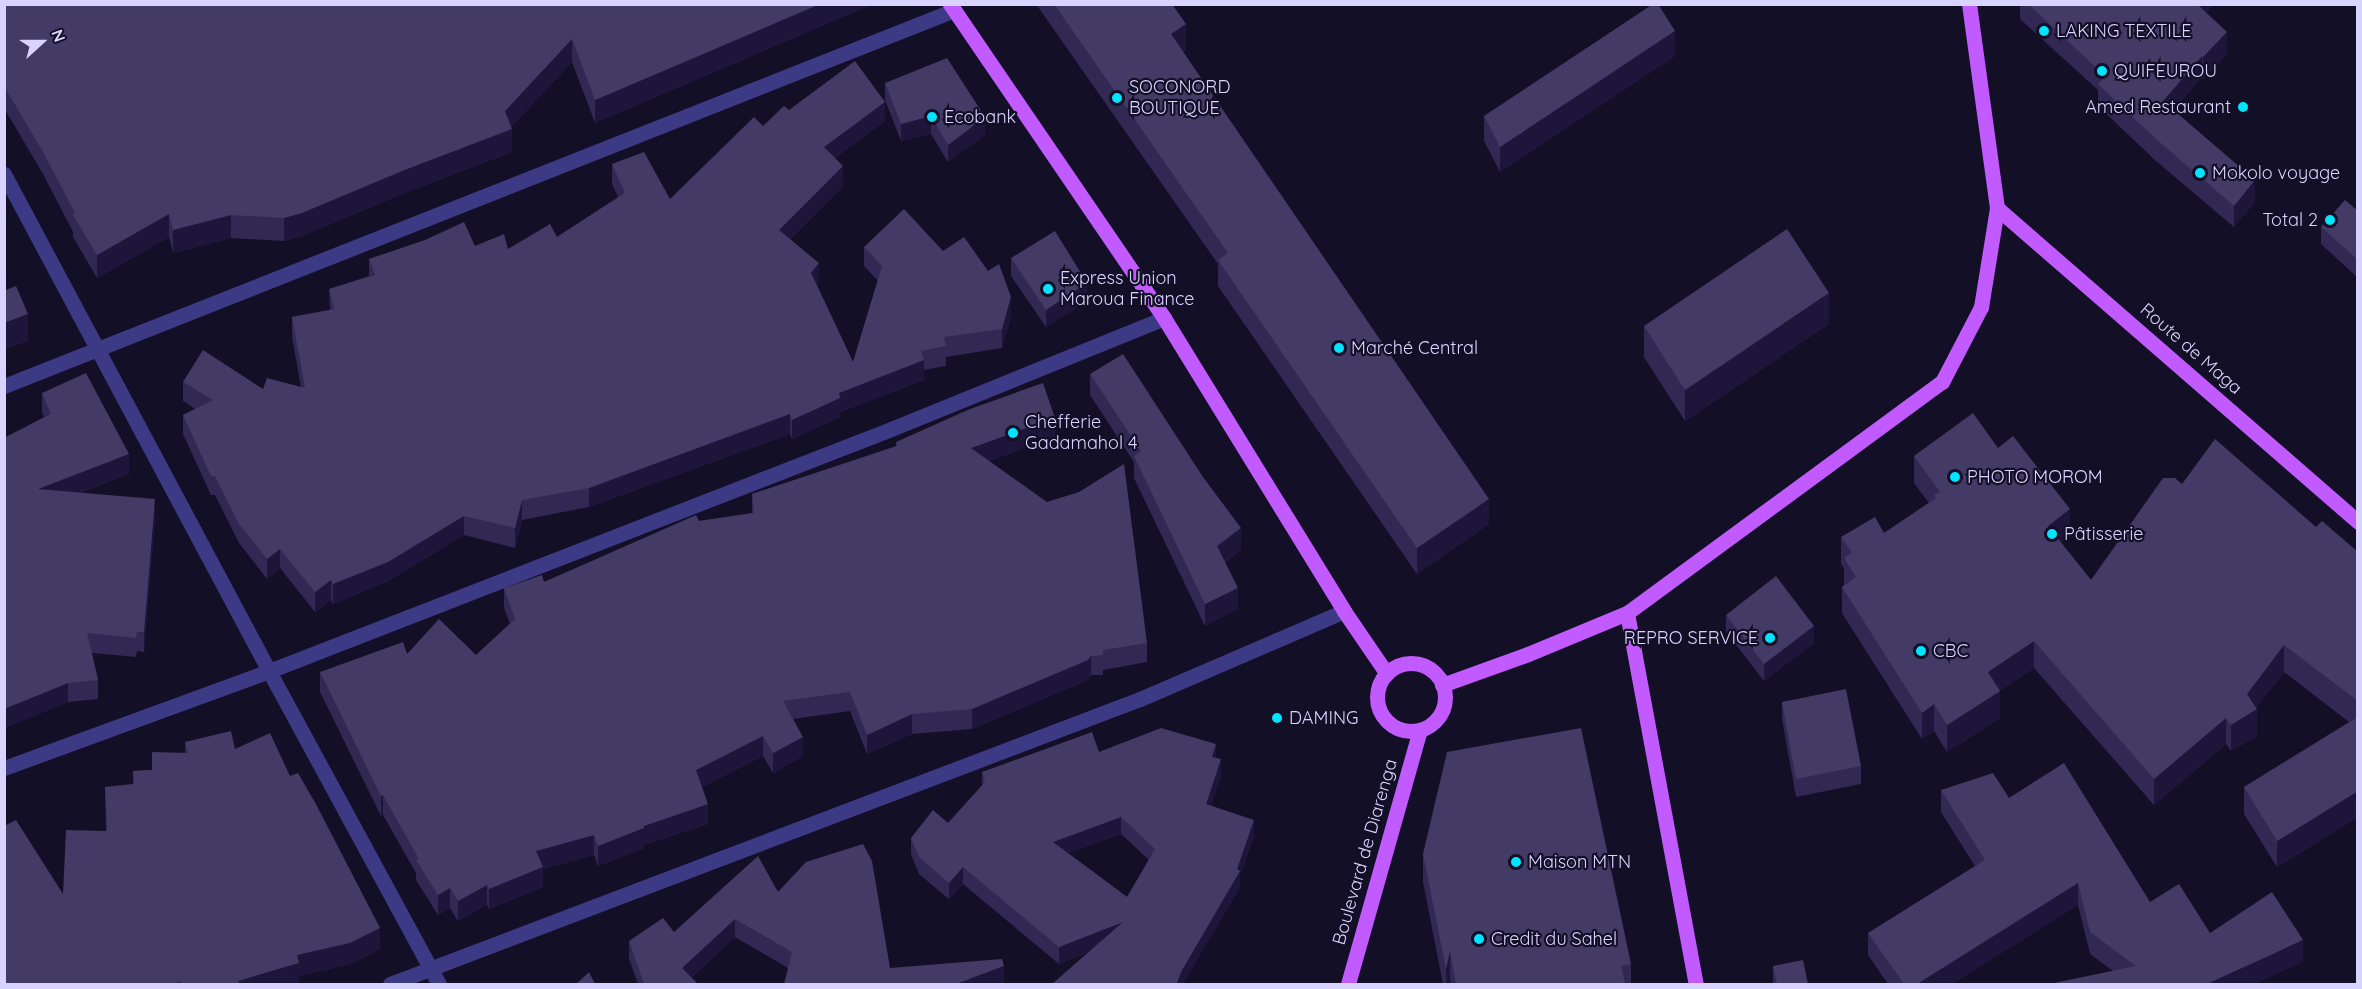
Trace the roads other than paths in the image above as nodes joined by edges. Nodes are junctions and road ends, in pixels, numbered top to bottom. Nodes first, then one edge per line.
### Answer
1 (952, 7) edge
2 (1972, 7) edge
3 (4, 174) edge
4 (1997, 208) junction
5 (1164, 318) junction
6 (97, 349) junction
7 (4, 386) edge
8 (2358, 522) edge
9 (1344, 611) junction
10 (1627, 613) junction
11 (269, 671) junction
12 (1387, 674) junction
13 (1442, 685) junction
14 (1420, 730) junction
15 (4, 768) edge
16 (431, 969) junction
17 (390, 984) edge
18 (440, 984) edge
19 (1348, 984) edge
20 (1696, 984) edge

1 - 5 main road
1 - 6 street
2 - 4 main road
3 - 6 street
4 - 8 main road, Route de Maga
4 - 10 main road
5 - 9 main road
5 - 11 street
6 - 7 street
6 - 11 street
9 - 12 main road
9 - 16 street
10 - 13 main road
10 - 20 main road
11 - 15 street
11 - 16 street
12 - 13 main road
12 - 14 main road
13 - 14 main road
14 - 19 main road, Boulevard de Diarenga
16 - 17 street
16 - 18 street

